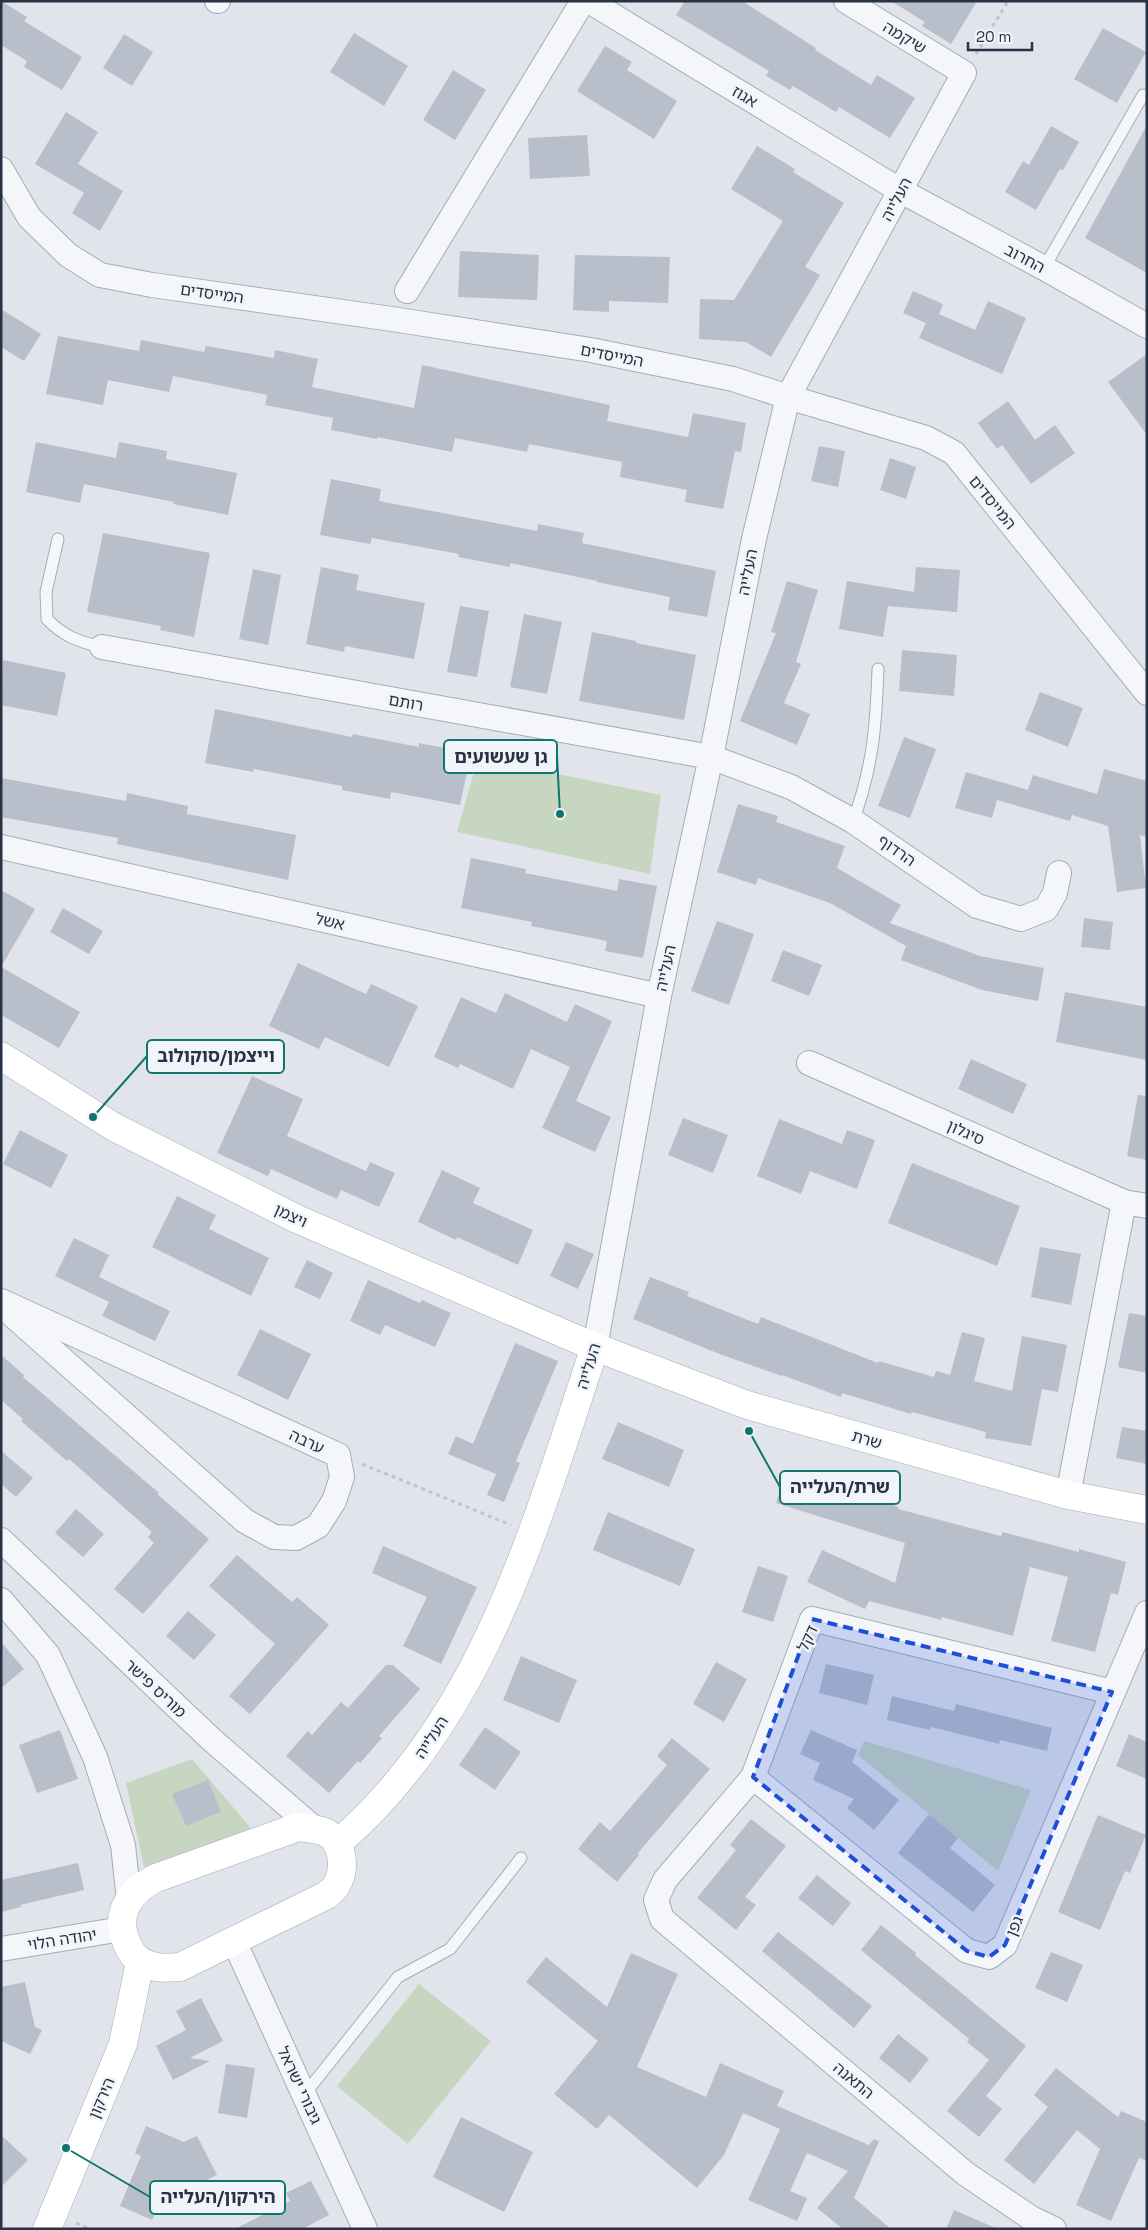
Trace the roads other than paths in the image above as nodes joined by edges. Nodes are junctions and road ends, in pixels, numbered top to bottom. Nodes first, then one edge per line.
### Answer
1 (583, 1) edge
2 (589, 1) edge
3 (846, 1) edge
4 (964, 73) joint
5 (1143, 95) dead end
6 (1, 169) edge
7 (901, 192) junction
8 (1044, 268) junction
9 (407, 291) dead end
10 (1147, 326) edge
11 (788, 397) junction
12 (58, 539) dead end
13 (102, 647) joint
14 (878, 669) dead end
15 (1147, 693) edge
16 (711, 757) junction
17 (852, 821) junction
18 (1, 846) edge
19 (1059, 874) dead end
20 (658, 996) junction
21 (1, 1056) edge
22 (809, 1063) dead end
23 (1135, 1204) edge
24 (1, 1301) edge
25 (1, 1305) edge
26 (595, 1347) junction
27 (1068, 1495) junction
28 (1147, 1510) edge
29 (1, 1540) edge
30 (1, 1600) edge
31 (1147, 1613) edge
32 (1112, 1692) junction
33 (753, 1777) junction
34 (326, 1837) junction
35 (521, 1858) dead end
36 (129, 1900) junction
37 (662, 1919) joint
38 (122, 1929) junction
39 (234, 1941) junction
40 (1, 1949) edge
41 (140, 1962) junction
42 (304, 2095) junction
43 (46, 2229) edge
44 (365, 2229) edge
45 (1054, 2229) edge

1 - 9 street
2 - 7 street, אגוז
3 - 4 street, שיקמה
4 - 7 street, העלייה
5 - 8 lane
6 - 11 street, המייסדים
7 - 8 street, החרוב
7 - 11 street, העלייה
8 - 10 street, החרוב
11 - 15 street, המייסדים
11 - 16 street, העלייה
12 - 13 lane
13 - 16 street, רותם
14 - 17 lane
16 - 17 street, הרדוף
16 - 20 street, העלייה
17 - 19 street, הרדוף
18 - 20 street, אשל
20 - 26 street, העלייה
21 - 26 street, ויצמן
22 - 23 street, סיגלון
23 - 27 street, סיגלון
24 - 25 street, ערבה
26 - 27 street, שרת
26 - 34 street, העלייה
27 - 28 street, שרת
29 - 34 street, מוריס פישר
30 - 36 street
31 - 32 street, גפן
32 - 33 street, דקל
32 - 33 street, גפן
33 - 37 street, דקל
34 - 36 street
34 - 39 street
35 - 42 lane
36 - 38 street
37 - 45 street, התאנה
38 - 40 street, יהודה הלוי
38 - 41 street
39 - 41 street
39 - 42 street, גיבורי ישראל
41 - 43 street, הירקון
42 - 44 street, גיבורי ישראל

